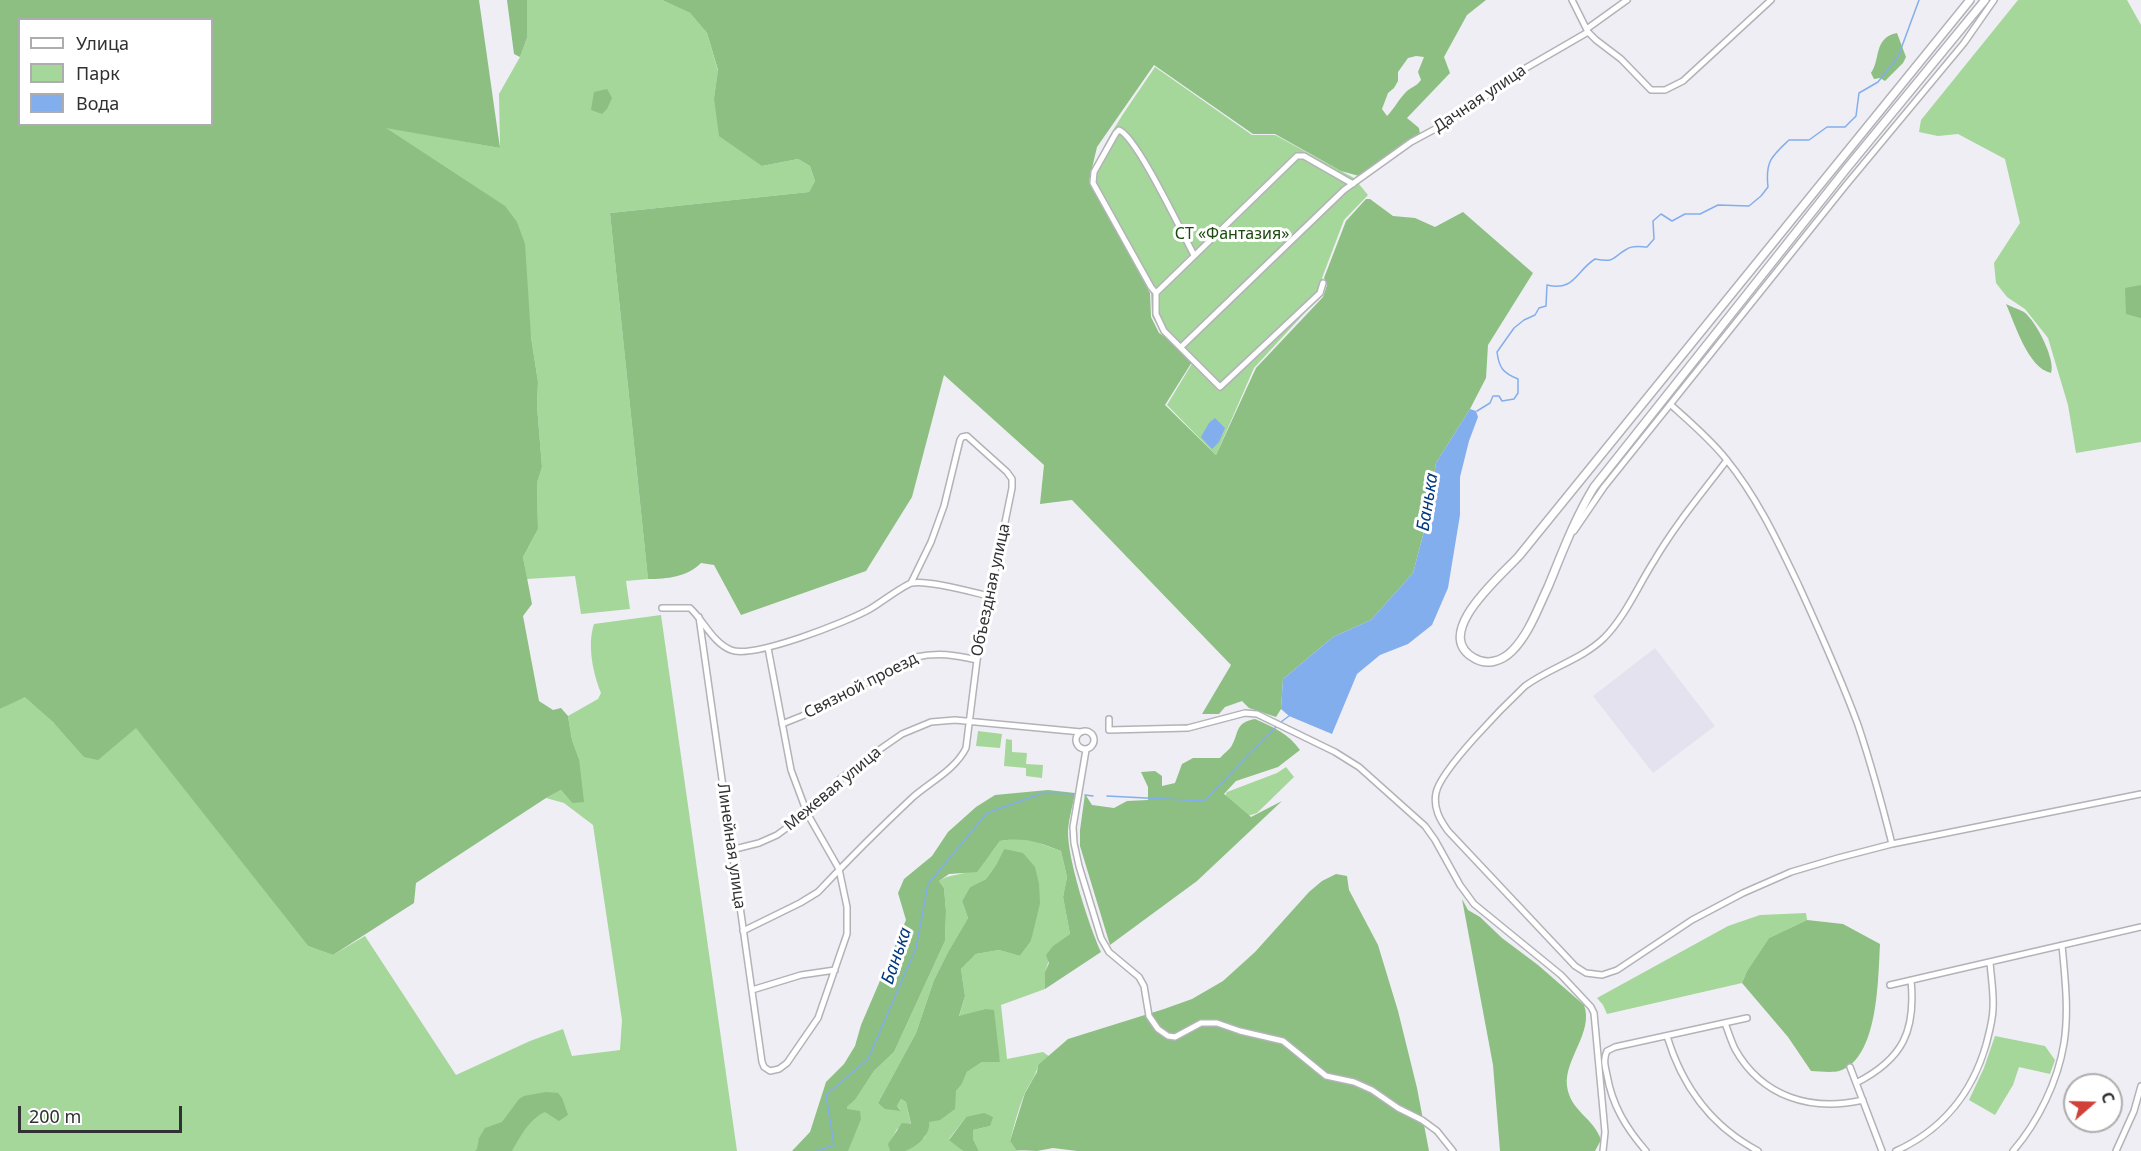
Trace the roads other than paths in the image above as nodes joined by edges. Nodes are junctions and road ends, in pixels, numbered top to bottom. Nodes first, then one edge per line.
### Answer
1 (1572, 0) edge
2 (1627, 0) edge
3 (1771, 0) edge
4 (1970, 0) edge
5 (1985, 0) edge
6 (1994, 0) edge
7 (1588, 30) junction
8 (1353, 184) junction
9 (1194, 255) junction
10 (1323, 283) dead end
11 (1156, 292) junction
12 (1181, 347) junction
13 (1671, 405) junction
14 (1727, 460) junction
15 (1567, 542) junction
16 (911, 583) junction
17 (989, 596) junction
18 (662, 608) dead end
19 (699, 616) junction
20 (768, 648) junction
21 (977, 660) junction
22 (1109, 719) dead end
23 (968, 722) junction
24 (782, 724) junction
25 (1082, 732) junction
26 (1086, 750) junction
27 (2141, 794) edge
28 (807, 813) junction
29 (1892, 844) junction
30 (731, 850) junction
31 (839, 869) junction
32 (2141, 927) edge
33 (743, 931) junction
34 (2062, 945) junction
35 (1990, 962) junction
36 (835, 970) junction
37 (1911, 980) junction
38 (1890, 985) dead end
39 (752, 990) junction
40 (1747, 1018) dead end
41 (1725, 1023) junction
42 (1667, 1036) junction
43 (1850, 1067) dead end
44 (1856, 1083) junction
45 (2141, 1086) edge
46 (1863, 1100) junction
47 (1454, 1151) edge
48 (1603, 1151) edge
49 (1646, 1151) edge
50 (1758, 1151) edge
51 (1882, 1151) edge
52 (1896, 1151) edge
53 (2013, 1151) edge
54 (2116, 1151) edge

1 - 7 street
2 - 7 street, Дачная улица
3 - 7 street
4 - 15 street
5 - 15 street
6 - 13 street
7 - 8 street, Дачная улица
8 - 9 street
8 - 12 street, Дачная улица
9 - 11 street
9 - 11 street
10 - 12 street
11 - 12 street
13 - 14 street
13 - 15 street
14 - 29 street
14 - 29 street
16 - 17 street
16 - 17 street, Объездная улица
16 - 20 street
17 - 21 street, Объездная улица
18 - 19 street
19 - 20 street
19 - 30 street, Линейная улица
20 - 24 street
21 - 23 street, Объездная улица
21 - 24 street, Связной проезд
22 - 48 street
23 - 25 street, Межевая улица
23 - 28 street, Межевая улица
23 - 31 street, Объездная улица
24 - 28 street
25 - 26 street
25 - 26 street
26 - 47 street
27 - 29 street
28 - 30 street, Межевая улица
28 - 31 street
30 - 33 street, Линейная улица
31 - 33 street, Объездная улица
31 - 36 street
32 - 34 street
33 - 39 street, Линейная улица
34 - 35 street
34 - 53 street
35 - 37 street
35 - 52 street
36 - 39 street
36 - 39 street, Линейная улица
37 - 38 street
37 - 44 street
40 - 41 street
41 - 42 street
41 - 46 street
42 - 49 street
42 - 50 street
43 - 44 street
44 - 46 street
45 - 54 street
46 - 51 street

